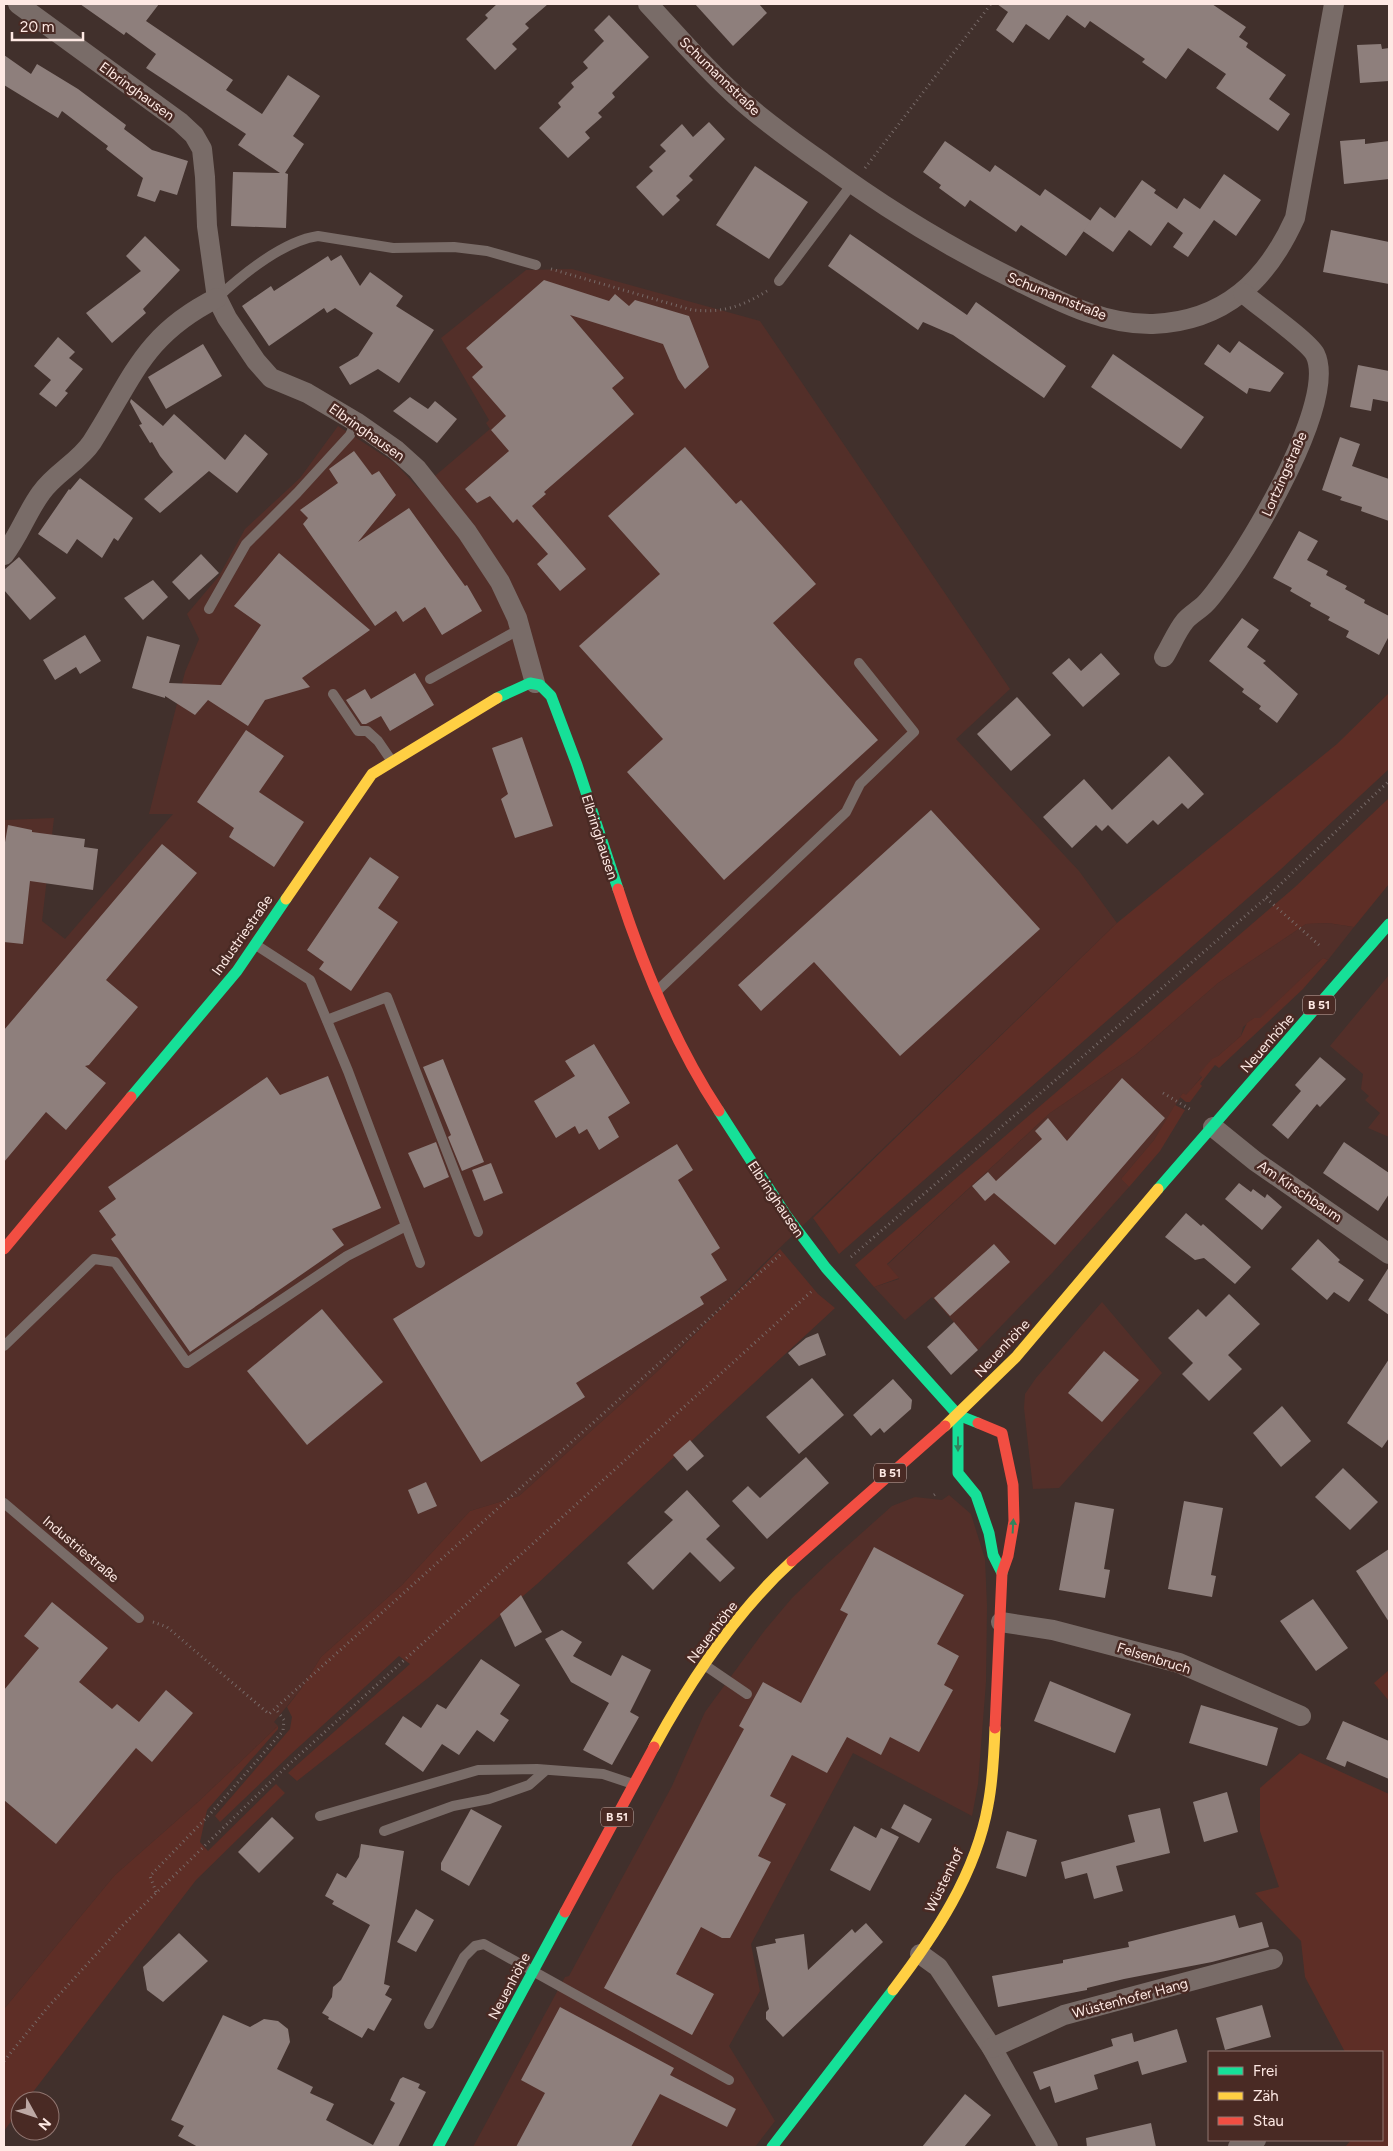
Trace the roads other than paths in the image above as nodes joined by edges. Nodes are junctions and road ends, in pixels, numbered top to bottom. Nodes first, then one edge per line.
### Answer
1 (18, 4) edge
2 (648, 4) edge
3 (1334, 4) edge
4 (852, 184) junction
5 (536, 265) road end
6 (779, 281) road end
7 (1243, 293) junction
8 (217, 298) junction
9 (356, 422) junction
10 (4, 555) edge
11 (208, 609) dead end
12 (520, 628) junction
13 (1164, 657) dead end
14 (859, 664) dead end
15 (430, 679) dead end
16 (535, 683) junction
17 (333, 694) dead end
18 (391, 761) junction
19 (1389, 924) edge
20 (256, 944) junction
21 (656, 992) junction
22 (327, 1020) junction
23 (1213, 1127) junction
24 (406, 1226) junction
25 (478, 1232) dead end
26 (4, 1249) edge
27 (1389, 1254) edge
28 (420, 1263) dead end
29 (4, 1346) edge
30 (958, 1414) junction
31 (4, 1503) edge
32 (1002, 1573) junction
33 (138, 1618) road end
34 (1001, 1622) junction
35 (705, 1665) junction
36 (747, 1694) dead end
37 (1301, 1716) dead end
38 (546, 1770) junction
39 (634, 1784) junction
40 (320, 1816) dead end
41 (384, 1831) dead end
42 (920, 1954) junction
43 (1273, 1959) dead end
44 (534, 1971) junction
45 (429, 2024) dead end
46 (992, 2048) junction
47 (729, 2080) dead end
48 (1253, 2141) edge
49 (438, 2147) edge
50 (772, 2147) edge
51 (1048, 2147) edge
52 (1238, 2147) edge

1 - 8 street, Elbringhausen
2 - 4 street, Schumannstraße
3 - 7 street, Schumannstraße
4 - 6 lane
4 - 7 street, Schumannstraße
5 - 8 lane
7 - 13 street, Lortzingstraße
8 - 9 street, Elbringhausen
8 - 10 street
9 - 11 lane
9 - 12 street, Elbringhausen
12 - 15 lane
12 - 16 street, Elbringhausen
14 - 21 lane
16 - 18 main road, Industriestraße
16 - 21 main road, Elbringhausen
17 - 18 lane
18 - 20 main road, Industriestraße
19 - 23 main road, Neuenhöhe / B 51
20 - 22 lane
20 - 26 main road, Industriestraße
21 - 30 main road, Elbringhausen
22 - 24 lane
22 - 25 lane
23 - 27 street, Am Kirschbaum
23 - 30 main road, Neuenhöhe / B 51
24 - 28 lane
24 - 29 lane
30 -> 32 main road, Wüstenhof
32 -> 30 main road, Wüstenhof
30 - 35 main road, Neuenhöhe / B 51
31 - 33 lane, Industriestraße
32 - 34 main road, Wüstenhof
34 - 37 street, Felsenbruch
34 - 42 main road, Wüstenhof
35 - 36 lane
35 - 39 main road, Neuenhöhe / B 51
38 - 39 lane
38 - 40 lane
38 - 41 lane
39 - 44 main road, Neuenhöhe / B 51
42 - 46 street
42 - 50 main road, Wüstenhof
43 - 46 street, Wüstenhofer Hang
44 - 45 lane
44 - 47 lane
44 - 49 main road, Neuenhöhe / B 51
46 - 51 street
48 - 52 street

